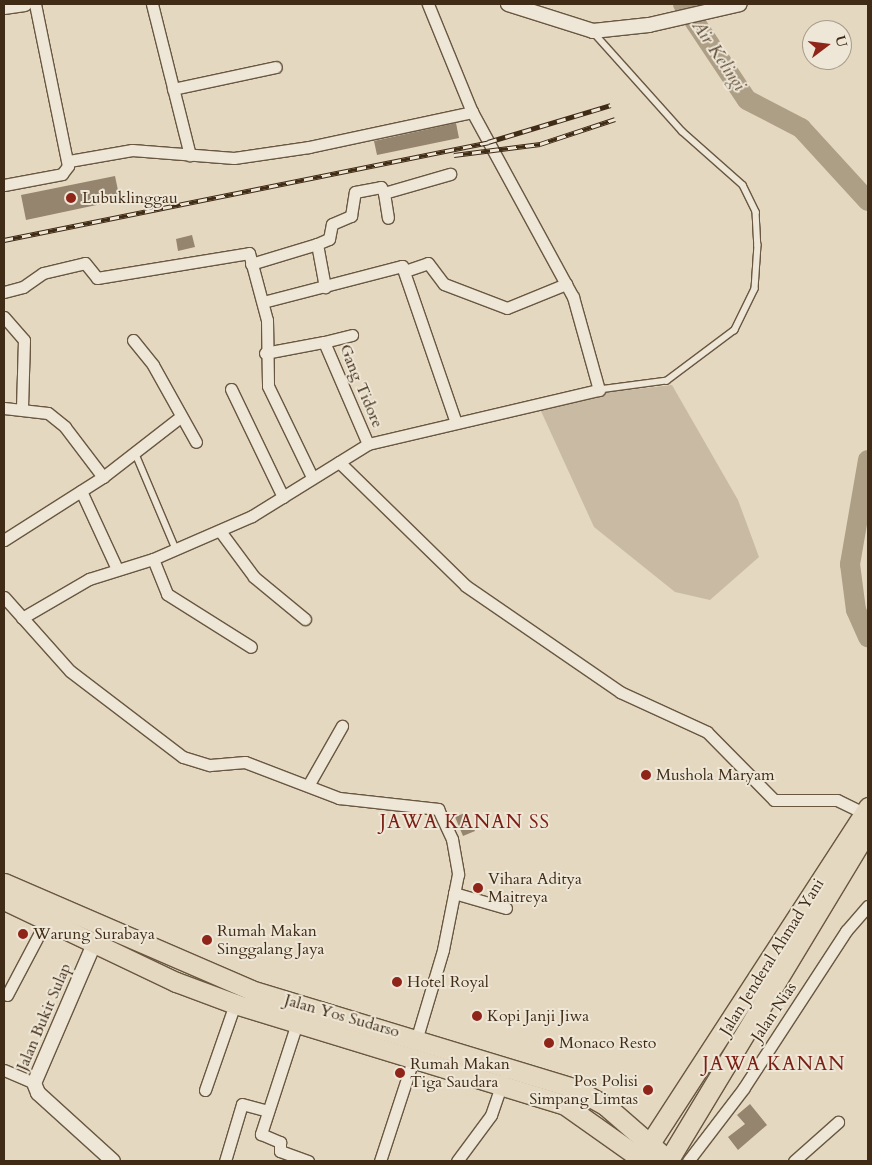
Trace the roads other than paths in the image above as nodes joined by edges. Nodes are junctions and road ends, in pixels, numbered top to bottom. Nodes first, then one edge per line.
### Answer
1 (25, 4) edge
2 (35, 4) edge
3 (152, 4) edge
4 (428, 4) edge
5 (508, 4) edge
6 (738, 4) edge
7 (4, 7) edge
8 (592, 31) junction
9 (276, 67) dead end
10 (173, 89) junction
11 (472, 112) junction
12 (190, 156) junction
13 (69, 160) junction
14 (450, 174) dead end
15 (4, 185) edge
16 (384, 192) junction
17 (388, 218) dead end
18 (317, 244) junction
19 (251, 264) junction
20 (405, 271) junction
21 (566, 284) junction
22 (325, 287) junction
23 (4, 292) edge
24 (263, 302) junction
25 (4, 317) edge
26 (352, 334) dead end
27 (133, 340) dead end
28 (324, 342) junction
29 (265, 353) junction
30 (231, 389) dead end
31 (599, 390) junction
32 (4, 408) edge
33 (22, 409) junction
34 (179, 418) junction
35 (456, 423) junction
36 (196, 442) dead end
37 (368, 444) junction
38 (135, 452) junction
39 (339, 462) junction
40 (102, 477) junction
41 (312, 477) junction
42 (81, 491) junction
43 (283, 497) junction
44 (220, 531) junction
45 (4, 540) edge
46 (176, 549) junction
47 (153, 559) junction
48 (117, 569) junction
49 (4, 597) edge
50 (22, 618) junction
51 (305, 619) dead end
52 (250, 647) dead end
53 (342, 726) dead end
54 (309, 784) junction
55 (867, 822) edge
56 (4, 882) edge
57 (454, 894) junction
58 (4, 900) edge
59 (868, 906) edge
60 (506, 908) dead end
61 (46, 921) junction
62 (98, 936) junction
63 (7, 995) dead end
64 (235, 1004) junction
65 (297, 1023) junction
66 (417, 1037) junction
67 (414, 1057) junction
68 (507, 1065) junction
69 (4, 1070) edge
70 (34, 1083) junction
71 (502, 1084) junction
72 (205, 1090) dead end
73 (268, 1111) junction
74 (838, 1122) dead end
75 (645, 1154) edge
76 (113, 1161) edge
77 (224, 1161) edge
78 (308, 1161) edge
79 (380, 1161) edge
80 (457, 1161) edge
81 (669, 1161) edge
82 (688, 1161) edge
83 (794, 1161) edge

1 - 7 street
2 - 13 street
3 - 10 street
4 - 11 street
5 - 8 street
6 - 8 street
8 - 31 lane
9 - 10 street
10 - 12 street
11 - 12 street
11 - 21 street
12 - 13 street
13 - 15 street
14 - 16 street
16 - 17 street
16 - 18 street
18 - 19 street
18 - 22 street
19 - 23 street
19 - 24 street
20 - 21 street
20 - 22 street
20 - 35 street
21 - 31 street
22 - 24 street
24 - 29 street
25 - 33 street
26 - 28 street
27 - 34 street
28 - 29 street, Gang Tidore
28 - 37 street, Gang Tidore
29 - 41 street
30 - 43 street
31 - 35 street
32 - 33 street
33 - 40 street
34 - 36 street
34 - 38 street
35 - 37 street
37 - 39 street
38 - 40 street
38 - 46 lane
39 - 41 street
39 - 55 street
40 - 42 street
41 - 43 street
42 - 45 street
42 - 48 street
43 - 44 street
44 - 46 street
44 - 51 street
46 - 47 street
47 - 48 street
47 - 52 street
48 - 50 street
49 - 50 street
50 - 54 street
53 - 54 street
54 - 57 street
55 - 75 highway, Jalan Jenderal Ahmad Yani
55 - 81 highway, Jalan Jenderal Ahmad Yani
56 - 62 highway, Jalan Yos Sudarso
57 - 60 street
57 - 66 street
58 - 61 highway, Jalan Yos Sudarso
59 - 82 street, Jalan Nias
61 - 62 highway, Jalan Yos Sudarso
61 - 63 street
62 - 64 highway, Jalan Yos Sudarso
62 - 66 highway, Jalan Yos Sudarso
62 - 70 street, Jalan Bukit Sulap
64 - 65 highway, Jalan Yos Sudarso
64 - 72 street
65 - 67 highway, Jalan Yos Sudarso
65 - 73 street
66 - 68 highway, Jalan Yos Sudarso
67 - 71 highway, Jalan Yos Sudarso
67 - 79 street
68 - 71 street
68 - 75 highway, Jalan Yos Sudarso
69 - 70 street
70 - 76 street, Jalan Bukit Sulap
71 - 75 highway, Jalan Yos Sudarso
71 - 80 street
73 - 77 street
73 - 78 street
74 - 83 street
75 - 81 highway, Jalan Yos Sudarso

